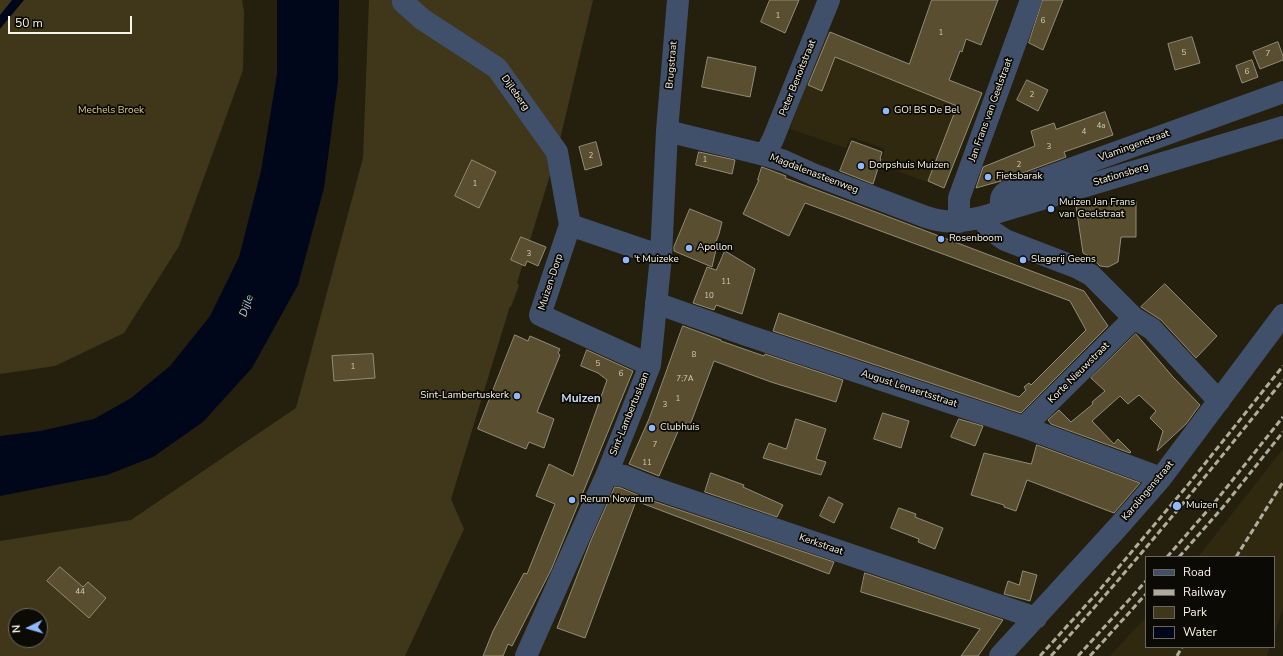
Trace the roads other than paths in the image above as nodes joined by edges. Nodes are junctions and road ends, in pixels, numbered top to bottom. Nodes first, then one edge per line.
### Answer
1 (678, 0) edge
2 (829, 0) edge
3 (1031, 0) edge
4 (403, 2) dead end
5 (1283, 92) edge
6 (1283, 127) edge
7 (667, 131) junction
8 (765, 154) junction
9 (992, 214) junction
10 (959, 222) junction
11 (570, 225) junction
12 (661, 256) junction
13 (656, 303) junction
14 (1283, 315) edge
15 (1134, 318) junction
16 (650, 365) junction
17 (1219, 401) junction
18 (1024, 427) junction
19 (607, 474) junction
20 (1161, 478) junction
21 (1036, 618) junction
22 (526, 656) edge
23 (1000, 656) edge

1 - 7 street, Brugstraat
2 - 8 street, Peter Benoitstraat
3 - 10 street, Jan Frans van Geelstraat
4 - 11 street, Dijleberg
5 - 9 street, Vlamingenstraat
6 - 9 street, Stationsberg
7 - 8 street, Magdalenasteenweg
7 - 12 street, Sint-Lambertuslaan
8 - 10 street, Magdalenasteenweg
9 - 10 street, Stationsberg
9 - 15 street
11 - 12 street
11 - 16 street, Muizen-Dorp
12 - 13 street, Sint-Lambertuslaan
13 - 16 street, Sint-Lambertuslaan
13 - 18 street, August Lenaertsstraat
14 - 17 street, Karolingenstraat
15 - 17 street
15 - 18 street, Korte Nieuwstraat
16 - 19 street, Sint-Lambertuslaan
17 - 20 street, Karolingenstraat
18 - 20 street, August Lenaertsstraat
19 - 21 street, Kerkstraat
19 - 22 street, Sint-Lambertuslaan
20 - 21 street, Karolingenstraat
21 - 23 street, Karolingenstraat

